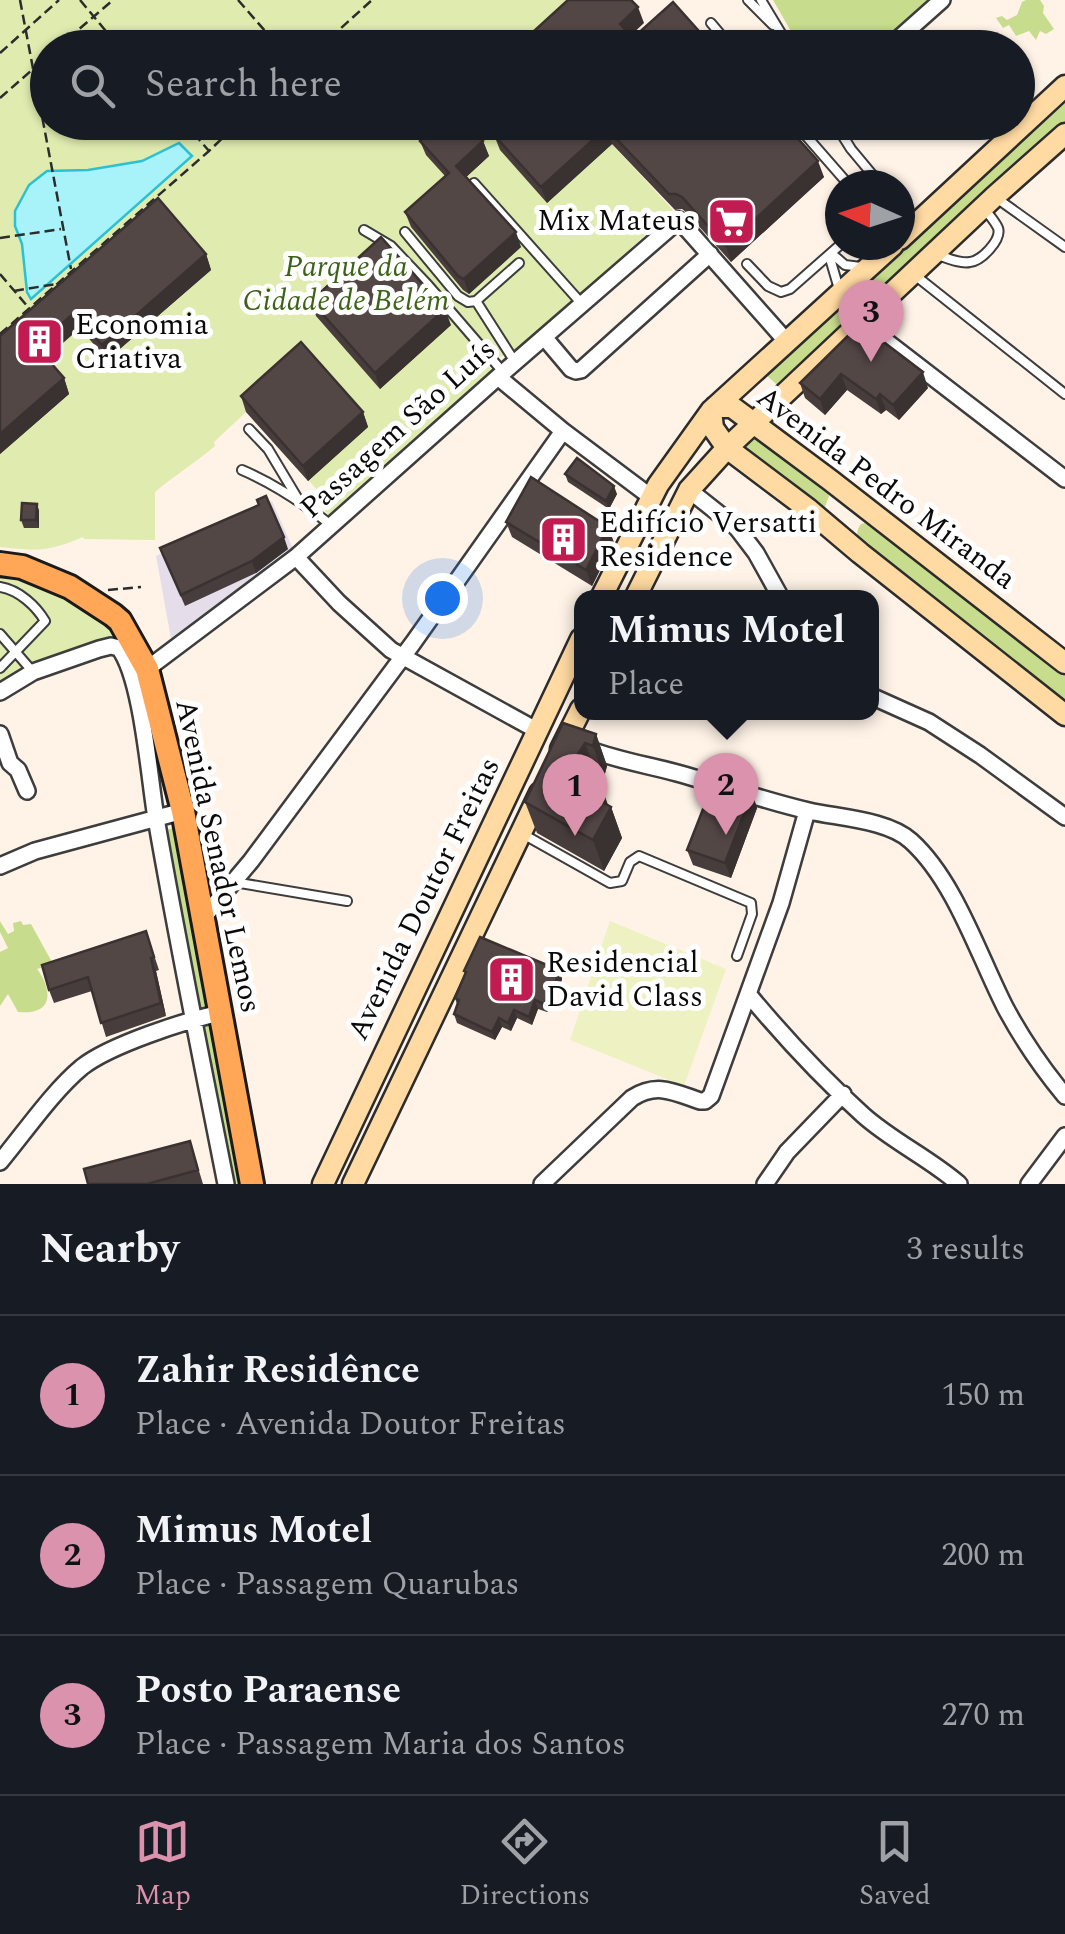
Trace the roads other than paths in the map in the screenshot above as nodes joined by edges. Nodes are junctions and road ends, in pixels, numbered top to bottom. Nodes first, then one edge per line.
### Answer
1 (748, 0) edge
2 (761, 0) edge
3 (942, 0) edge
4 (711, 23) dead end
5 (717, 30) edge
6 (777, 30) edge
7 (780, 30) edge
8 (908, 30) edge
9 (1065, 86) edge
10 (1035, 114) edge
11 (1065, 134) edge
12 (810, 140) edge
13 (845, 140) edge
14 (1007, 140) edge
15 (837, 170) edge
16 (868, 170) edge
17 (474, 183) edge
18 (989, 202) junction
19 (915, 225) edge
20 (364, 230) dead end
21 (405, 232) dead end
22 (1065, 247) edge
23 (710, 254) junction
24 (934, 254) junction
25 (825, 258) edge
26 (832, 260) edge
27 (838, 260) edge
28 (877, 260) edge
29 (519, 263) dead end
30 (747, 264) dead end
31 (870, 266) junction
32 (913, 274) junction
33 (839, 294) junction
34 (476, 301) junction
35 (582, 304) junction
36 (862, 322) junction
37 (544, 336) junction
38 (787, 342) junction
39 (505, 371) junction
40 (754, 372) junction
41 (1065, 394) edge
42 (784, 396) junction
43 (713, 409) junction
44 (755, 424) junction
45 (249, 429) dead end
46 (563, 432) junction
47 (727, 448) junction
48 (242, 470) dead end
49 (830, 480) junction
50 (1065, 480) edge
51 (690, 490) junction
52 (650, 497) junction
53 (298, 499) junction
54 (808, 509) junction
55 (884, 522) junction
56 (331, 525) junction
57 (860, 553) junction
58 (296, 556) junction
59 (0, 564) edge
60 (0, 587) edge
61 (605, 590) edge
62 (639, 590) edge
63 (776, 590) edge
64 (0, 634) edge
65 (17, 653) junction
66 (574, 654) edge
67 (403, 656) junction
68 (1065, 663) edge
69 (0, 668) edge
70 (147, 669) junction
71 (33, 672) junction
72 (0, 692) edge
73 (879, 700) edge
74 (1065, 715) edge
75 (575, 720) edge
76 (538, 731) junction
77 (0, 734) edge
78 (566, 738) junction
79 (27, 791) dead end
80 (183, 811) junction
81 (807, 811) junction
82 (1065, 817) edge
83 (156, 818) junction
84 (522, 833) junction
85 (0, 866) edge
86 (234, 882) junction
87 (347, 901) dead end
88 (203, 918) junction
89 (737, 956) dead end
90 (750, 994) junction
91 (220, 1012) junction
92 (404, 1012) junction
93 (194, 1019) junction
94 (428, 1028) junction
95 (382, 1058) junction
96 (408, 1070) junction
97 (843, 1094) junction
98 (1065, 1096) edge
99 (1065, 1136) edge
100 (0, 1162) edge
101 (226, 1184) edge
102 (252, 1184) edge
103 (322, 1184) edge
104 (353, 1184) edge
105 (542, 1184) edge
106 (764, 1184) edge
107 (959, 1184) edge
108 (1029, 1184) edge

1 - 6 lane
2 - 7 lane
3 - 8 street
4 - 5 lane
9 - 10 main road
11 - 18 main road
12 - 15 lane
13 - 16 lane
14 - 19 main road
17 - 35 lane
18 - 22 lane
18 - 24 main road
18 - 24 lane
20 - 39 lane
21 - 34 lane
23 - 35 street, Passagem São Luís
23 - 37 street
23 - 38 street
24 - 32 main road
25 - 30 lane
26 - 33 lane
27 - 31 lane
28 - 31 main road
29 - 34 lane
31 - 33 main road
32 - 36 main road
32 - 41 lane
33 - 38 main road
34 - 39 lane
35 - 37 street, Passagem São Luís
36 - 42 main road
36 - 50 street
37 - 39 street, Passagem São Luís
38 - 40 main road
39 - 46 street
39 - 56 street, Passagem São Luís
40 - 42 main road
40 - 43 main road
42 - 44 main road
43 - 44 main road, Avenida Pedro Miranda
43 - 47 main road, Avenida Pedro Miranda
43 - 52 main road
44 - 47 main road
44 - 49 main road, Avenida Pedro Miranda
45 - 53 lane
46 - 52 street
46 - 67 street
47 - 51 main road
47 - 54 main road, Avenida Pedro Miranda
48 - 53 lane
49 - 54 main road
49 - 55 main road, Avenida Pedro Miranda
51 - 62 main road
51 - 63 street
52 - 61 main road
53 - 56 lane
54 - 57 main road, Avenida Pedro Miranda
55 - 57 main road
55 - 68 main road, Avenida Pedro Miranda
56 - 58 street, Passagem São Luís
57 - 74 main road, Avenida Pedro Miranda
58 - 67 street
58 - 70 street, Passagem São Luís
59 - 70 main road, Avenida Senador Lemos
60 - 65 lane
64 - 65 lane
65 - 69 lane
65 - 71 lane
66 - 76 main road, Avenida Doutor Freitas
67 - 76 street
67 - 86 street
70 - 80 main road, Avenida Senador Lemos
71 - 72 street
71 - 83 street, Avenida Senador Lemos
73 - 82 street
75 - 78 main road, Avenida Doutor Freitas
76 - 92 main road, Avenida Doutor Freitas
77 - 79 street
78 - 81 street
78 - 84 main road, Avenida Doutor Freitas
80 - 83 street
80 - 88 main road, Avenida Senador Lemos
81 - 90 street
81 - 98 street
83 - 85 street
83 - 93 street, Avenida Senador Lemos
84 - 89 lane
84 - 94 main road, Avenida Doutor Freitas
86 - 87 lane
86 - 88 street
88 - 91 main road, Avenida Senador Lemos
90 - 97 street
90 - 105 street
91 - 93 street
91 - 102 main road, Avenida Senador Lemos
92 - 94 main road
92 - 95 main road, Avenida Doutor Freitas
93 - 100 street
93 - 101 street, Avenida Senador Lemos
94 - 96 main road, Avenida Doutor Freitas
95 - 96 main road
95 - 103 main road, Avenida Doutor Freitas
96 - 104 main road, Avenida Doutor Freitas
97 - 106 street
97 - 107 street
99 - 108 street

